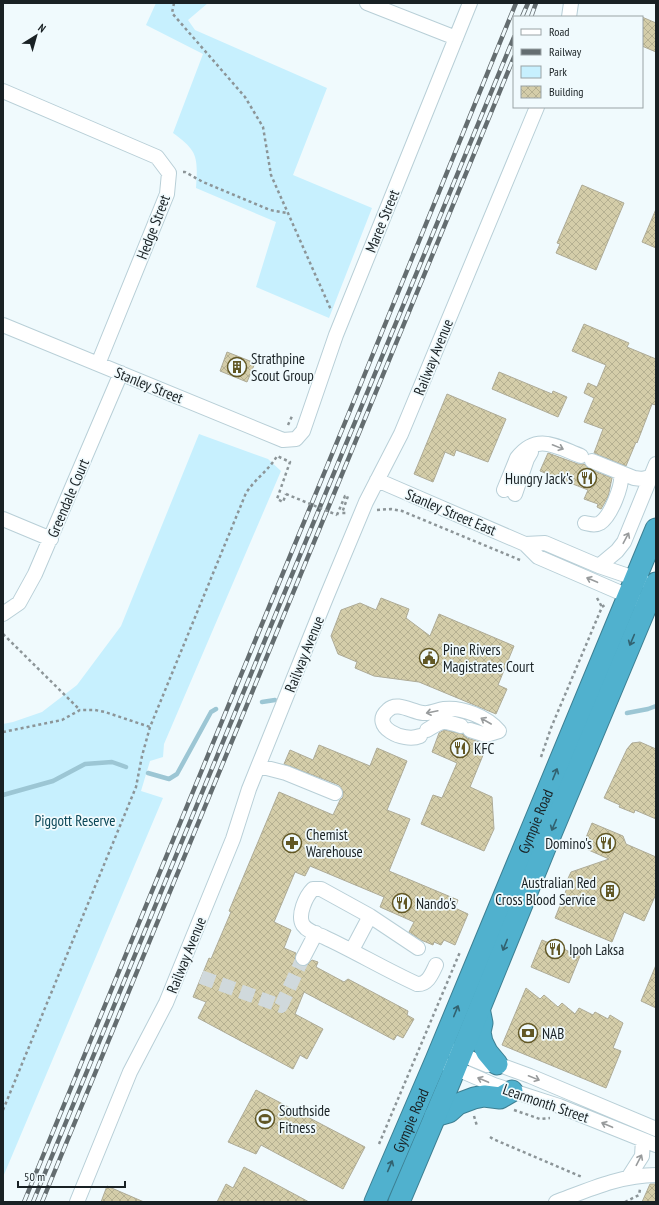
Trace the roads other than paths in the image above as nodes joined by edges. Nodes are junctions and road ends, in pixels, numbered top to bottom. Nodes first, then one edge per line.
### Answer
1 (367, 3) edge
2 (470, 3) edge
3 (571, 3) edge
4 (569, 16) edge
5 (456, 38) junction
6 (3, 91) edge
7 (537, 108) edge
8 (3, 325) edge
9 (98, 364) junction
10 (121, 373) junction
11 (296, 439) joint
12 (656, 464) edge
13 (620, 473) junction
14 (650, 477) junction
15 (377, 480) junction
16 (509, 492) dead end
17 (3, 519) edge
18 (585, 523) dead end
19 (656, 529) edge
20 (51, 539) junction
21 (524, 544) junction
22 (599, 566) junction
23 (631, 587) junction
24 (653, 591) edge
25 (3, 614) edge
26 (424, 733) joint
27 (259, 766) junction
28 (335, 793) dead end
29 (370, 916) junction
30 (316, 933) junction
31 (418, 948) dead end
32 (352, 950) junction
33 (303, 958) tunnel mouth
34 (436, 965) dead end
35 (479, 1009) junction
36 (448, 1057) junction
37 (497, 1064) junction
38 (512, 1100) junction
39 (435, 1116) junction
40 (638, 1121) junction
41 (656, 1129) edge
42 (644, 1140) edge
43 (656, 1175) edge
44 (628, 1178) junction
45 (77, 1202) edge
46 (375, 1202) edge
47 (399, 1202) edge
48 (556, 1202) edge

1 - 5 street
2 - 5 street, Maree Street
3 - 4 street
5 - 11 street, Maree Street
6 - 9 street, Hedge Street
7 - 15 street, Railway Avenue
8 - 9 street, Stanley Street
9 - 10 street, Stanley Street
10 - 11 street, Stanley Street
10 - 20 street, Greendale Court
12 - 14 street
13 - 14 street
16 -> 13 street
13 - 18 street
22 -> 14 street
15 - 21 street, Stanley Street East
15 - 27 street, Railway Avenue
17 - 20 street
19 - 23 highway, Gympie Road
20 - 25 street, Greendale Court
21 - 22 street, Stanley Street East
23 -> 21 street, Stanley Street East
22 - 23 street, Stanley Street East
23 - 24 street, Stanley Street East
23 - 24 street, Stanley Street East
36 -> 23 highway, Gympie Road
24 -> 35 highway, Gympie Road
26 -> 26 street
27 - 28 street
27 - 45 street, Railway Avenue
29 - 30 street
29 - 31 street
29 - 32 street
30 - 32 street
30 - 33 street
32 - 34 street
35 - 36 highway, Gympie Road
35 - 37 highway
36 - 37 street, Learmonth Street
38 -> 36 street, Learmonth Street
36 - 39 highway, Gympie Road
46 -> 36 highway, Gympie Road
37 -> 40 street, Learmonth Street
38 - 39 highway
42 -> 38 street, Learmonth Street
39 - 47 highway, Gympie Road
40 - 41 street, Learmonth Street
40 - 42 street
44 -> 42 street
43 - 44 street
44 - 48 street

